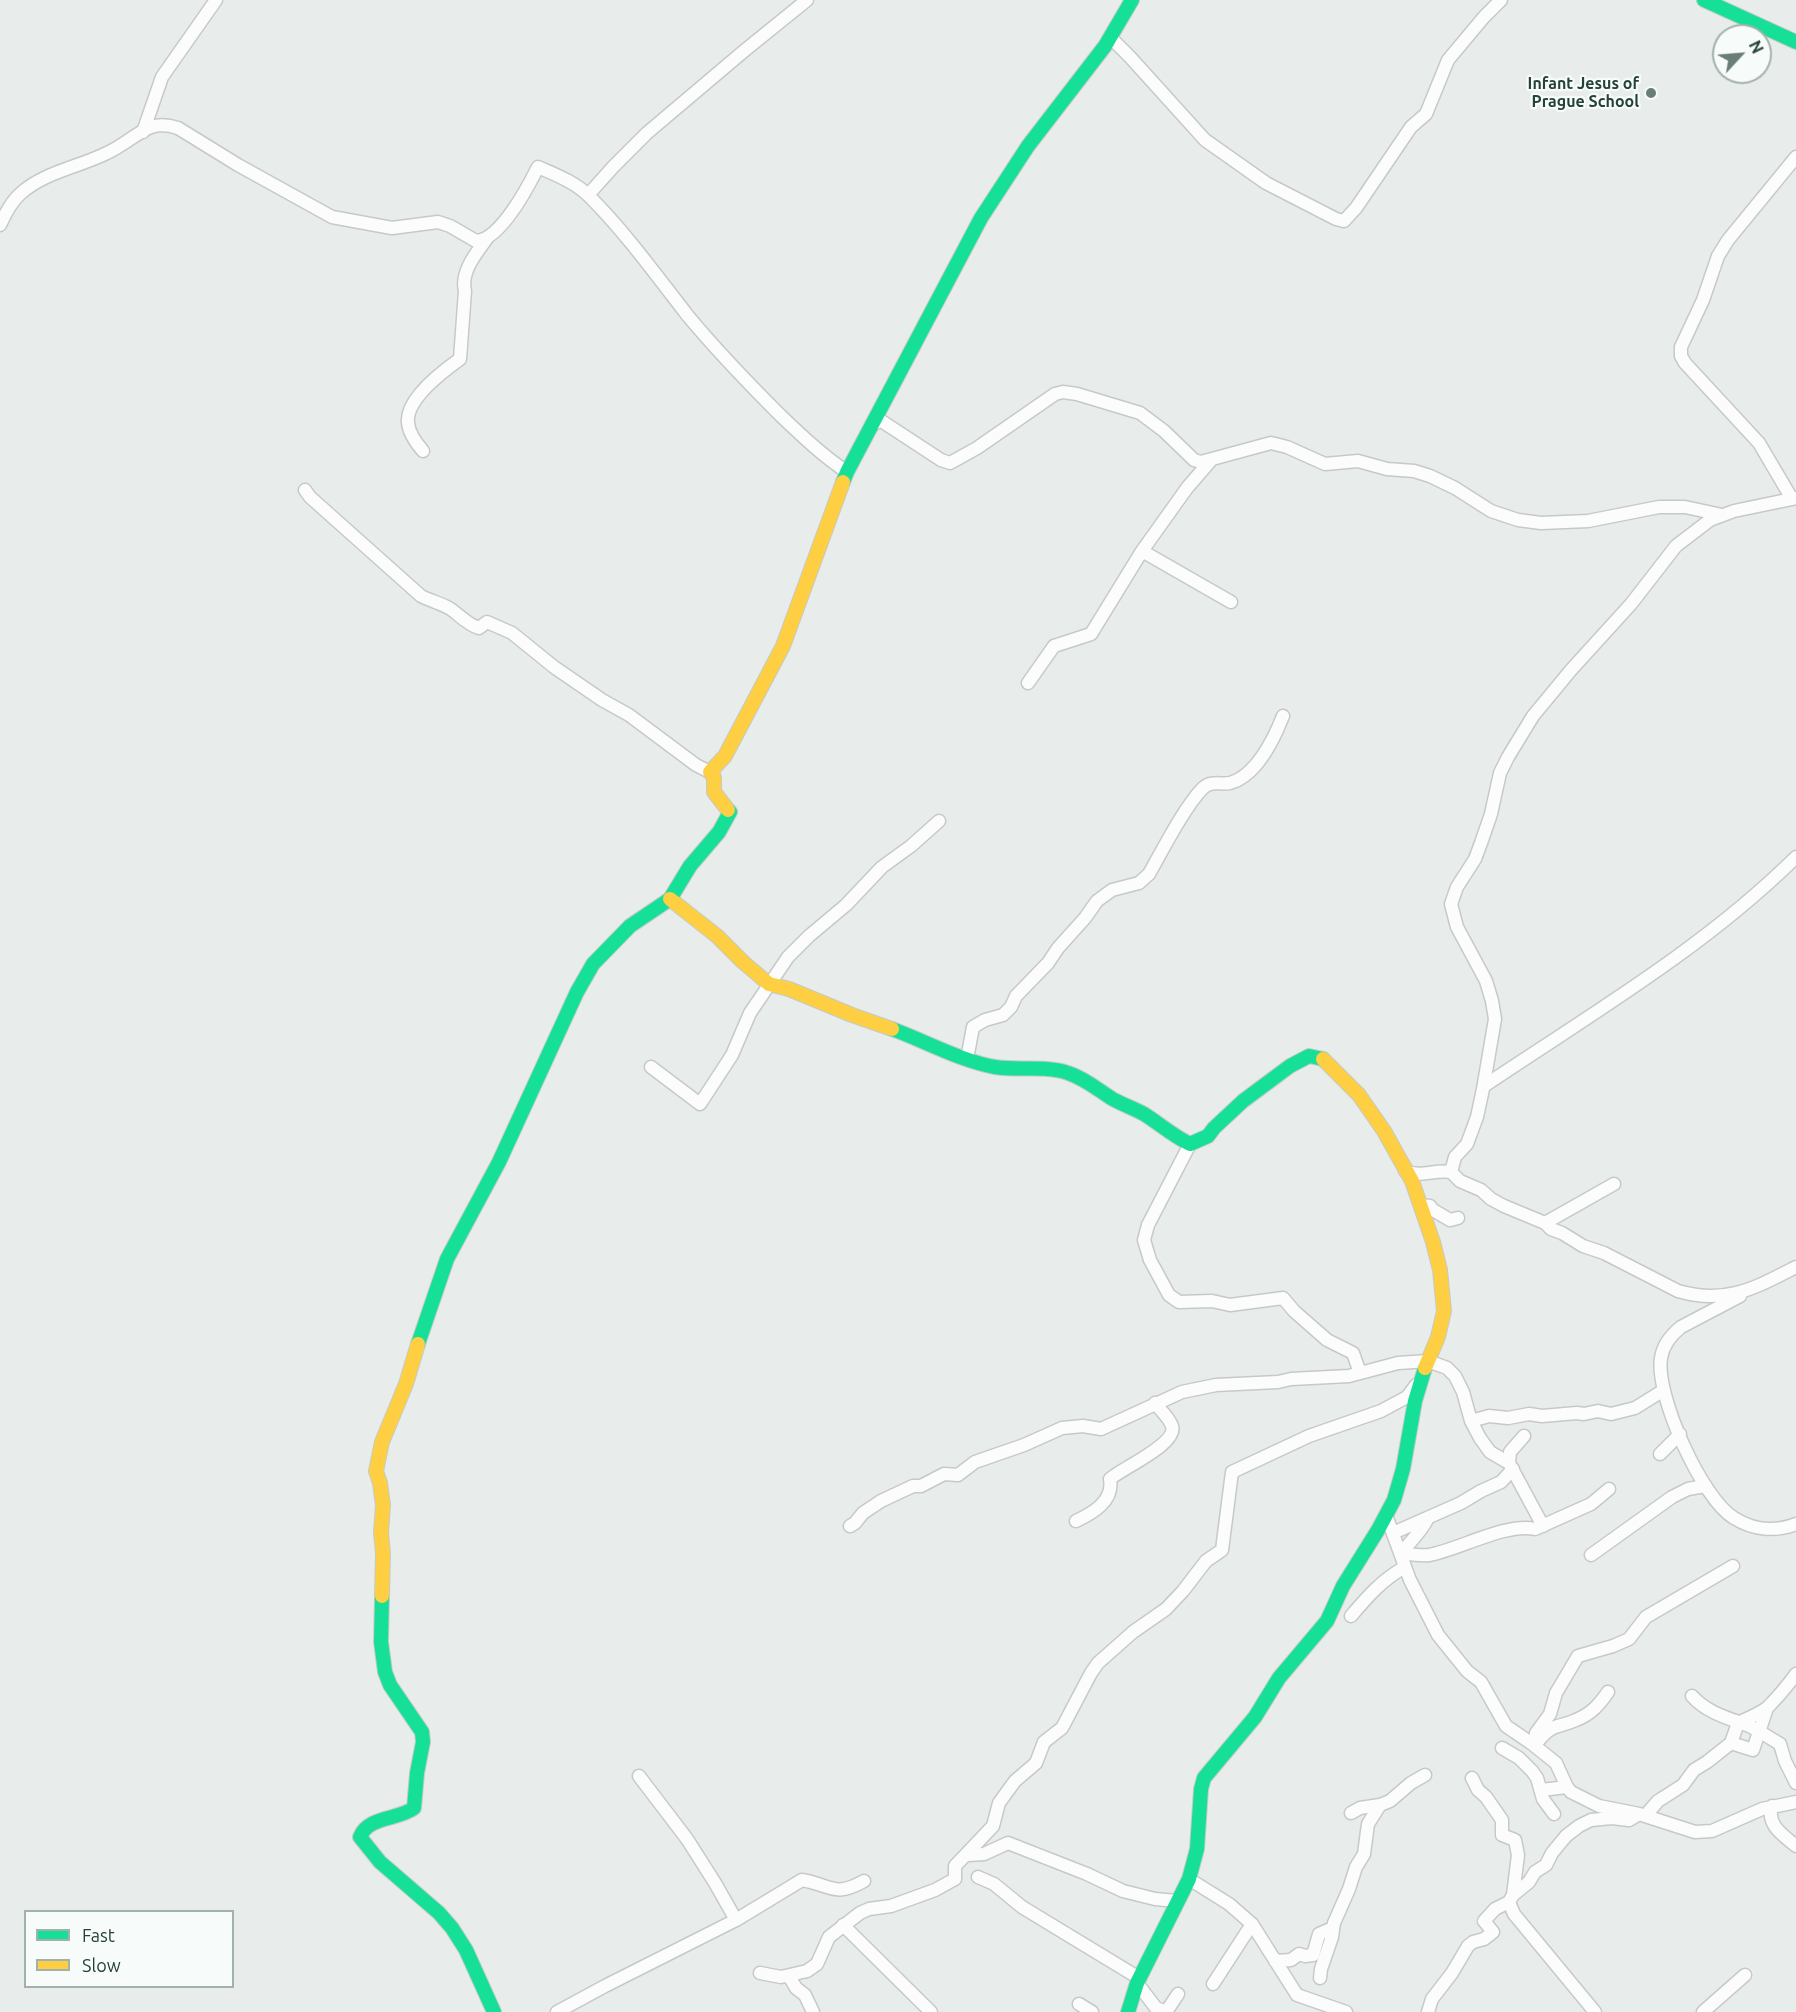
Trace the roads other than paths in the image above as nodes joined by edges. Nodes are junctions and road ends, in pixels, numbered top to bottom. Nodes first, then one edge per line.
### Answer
1 (216, 0) edge
2 (807, 0) edge
3 (1132, 0) edge
4 (1501, 0) edge
5 (1704, 0) edge
6 (1110, 37) junction
7 (1796, 42) edge
8 (143, 132) junction
9 (1796, 158) edge
10 (588, 195) junction
11 (3, 215) edge
12 (0, 225) edge
13 (489, 235) junction
14 (872, 425) junction
15 (423, 451) dead end
16 (1214, 455) junction
17 (847, 472) junction
18 (305, 490) dead end
19 (1794, 499) edge
20 (1722, 515) junction
21 (1142, 550) junction
22 (1231, 602) dead end
23 (1028, 683) dead end
24 (1283, 716) dead end
25 (710, 772) junction
26 (939, 821) dead end
27 (1796, 857) edge
28 (670, 899) junction
29 (770, 984) junction
30 (967, 1059) junction
31 (651, 1067) dead end
32 (1484, 1086) junction
33 (1190, 1144) junction
34 (1404, 1171) junction
35 (1451, 1172) junction
36 (1614, 1184) dead end
37 (1421, 1205) junction
38 (1458, 1218) dead end
39 (1545, 1224) junction
40 (1796, 1267) edge
41 (1749, 1290) junction
42 (1428, 1361) junction
43 (1360, 1373) junction
44 (1421, 1379) junction
45 (1664, 1390) junction
46 (1155, 1403) junction
47 (1471, 1421) junction
48 (1680, 1434) junction
49 (1524, 1436) dead end
50 (1660, 1454) dead end
51 (1511, 1466) junction
52 (1705, 1486) junction
53 (1609, 1489) dead end
54 (1386, 1515) junction
55 (1428, 1518) junction
56 (1076, 1521) dead end
57 (1796, 1524) edge
58 (850, 1526) dead end
59 (1543, 1527) junction
60 (1393, 1533) junction
61 (1401, 1553) junction
62 (1591, 1555) dead end
63 (1733, 1566) dead end
64 (1405, 1567) junction
65 (1351, 1616) dead end
66 (1796, 1674) edge
67 (1608, 1692) dead end
68 (1692, 1696) dead end
69 (1767, 1708) junction
70 (1738, 1723) junction
71 (1760, 1732) junction
72 (1731, 1743) junction
73 (1535, 1745) junction
74 (1502, 1748) dead end
75 (1425, 1775) dead end
76 (639, 1776) dead end
77 (1472, 1778) dead end
78 (1796, 1783) edge
79 (1567, 1787) junction
80 (1541, 1790) junction
81 (1796, 1802) edge
82 (1380, 1805) junction
83 (1772, 1806) junction
84 (1351, 1812) dead end
85 (1554, 1814) dead end
86 (1642, 1815) junction
87 (1796, 1846) edge
88 (968, 1855) junction
89 (978, 1877) dead end
90 (1189, 1879) junction
91 (864, 1881) dead end
92 (1511, 1898) junction
93 (1177, 1900) junction
94 (736, 1920) junction
95 (1252, 1924) junction
96 (843, 1925) junction
97 (1333, 1928) junction
98 (1275, 1961) junction
99 (760, 1973) dead end
100 (1745, 1975) dead end
101 (789, 1976) junction
102 (1320, 1978) dead end
103 (1138, 1981) junction
104 (1213, 1984) dead end
105 (1178, 1994) dead end
106 (1079, 2004) dead end
107 (494, 2012) edge
108 (557, 2012) edge
109 (813, 2012) edge
110 (931, 2012) edge
111 (1092, 2012) edge
112 (1128, 2012) edge
113 (1166, 2012) edge
114 (1346, 2012) edge
115 (1428, 2012) edge
116 (1595, 2012) edge
117 (1702, 2012) edge

1 - 8 street
2 - 10 street
3 - 6 street
4 - 6 street
5 - 7 street
6 - 14 street
8 - 11 street
8 - 13 street
9 - 19 street
10 - 13 street
10 - 17 street
11 - 12 street
13 - 15 street
14 - 16 street
14 - 17 street
16 - 20 street
16 - 21 street
17 - 25 street
18 - 25 street
19 - 20 street
20 - 32 street
21 - 22 street
21 - 23 street
24 - 30 street
25 - 28 street
26 - 29 street
27 - 32 street
28 - 29 street
28 - 107 street
29 - 30 street
29 - 31 street
30 - 33 street
32 - 35 street
33 - 34 street
33 - 43 street
34 - 35 street
34 - 37 street
35 - 39 street
36 - 39 street
37 - 38 street
37 - 42 street
39 - 41 street
40 - 41 street
41 - 45 street
42 - 43 street
42 - 44 street
42 - 47 street
43 - 46 street
44 - 54 street
44 - 88 street
45 - 47 street
45 - 48 street
46 - 56 street
46 - 58 street
47 - 51 street
48 - 50 street
48 - 52 street
49 - 51 street
51 - 55 street
51 - 59 street
52 - 57 street
52 - 62 street
53 - 59 street
54 - 60 street
54 - 90 street
55 - 60 street
55 - 61 street
59 - 61 street
60 - 61 street
61 - 64 street
63 - 73 street
64 - 65 street
64 - 73 street
66 - 69 street
67 - 73 street
68 - 70 street
69 - 70 street
69 - 71 street
70 - 71 street
70 - 72 street
71 - 72 street
71 - 78 street
72 - 86 street
73 - 79 street
74 - 80 street
75 - 82 street
76 - 94 street
77 - 92 street
79 - 80 street
79 - 86 street
80 - 85 street
81 - 83 street
82 - 84 street
82 - 97 street
83 - 86 street
83 - 87 street
86 - 92 street
88 - 93 street
88 - 96 street
89 - 103 street
90 - 93 street
90 - 95 street
91 - 94 street
92 - 115 street
92 - 116 street
93 - 103 street
94 - 108 street
95 - 98 street
95 - 104 street
96 - 101 street
96 - 110 street
97 - 98 street
97 - 102 street
98 - 114 street
99 - 101 street
100 - 117 street
101 - 109 street
103 - 112 street
103 - 113 street
105 - 113 street
106 - 111 street

